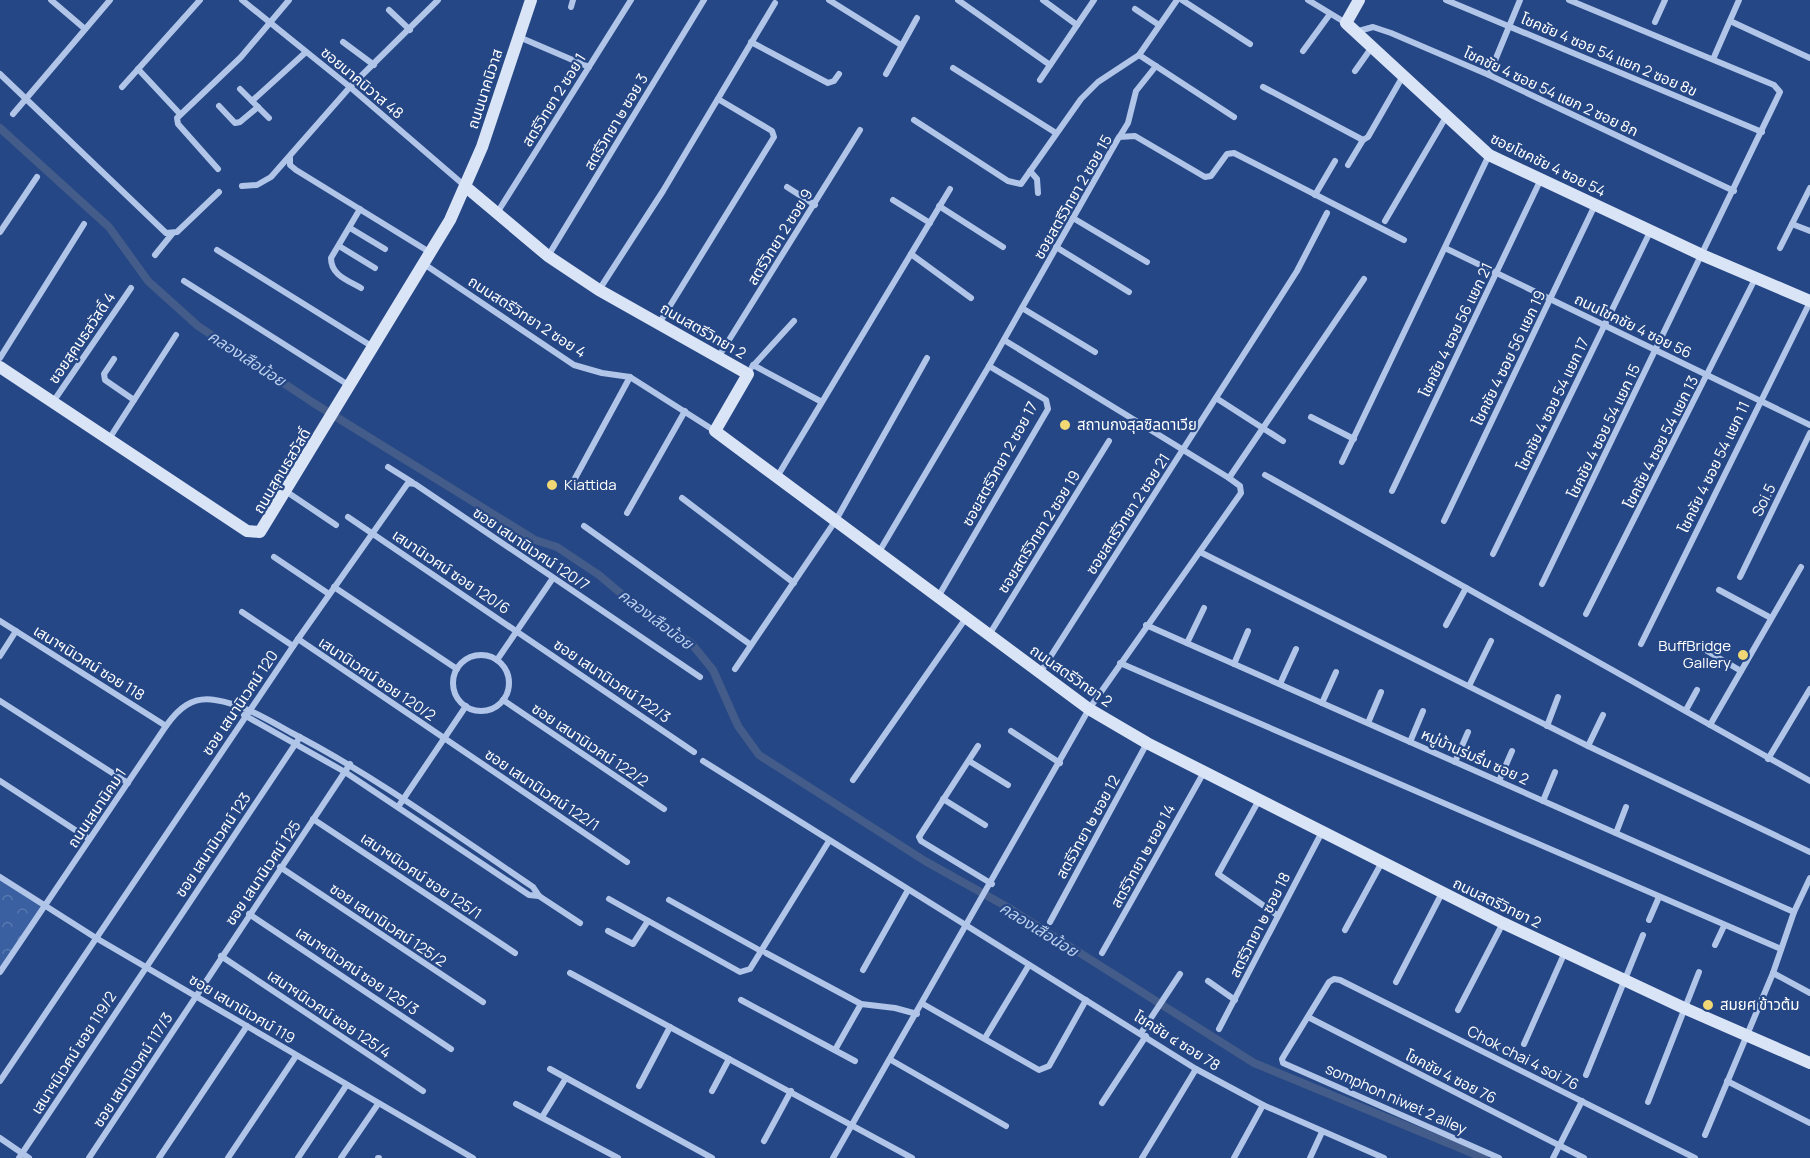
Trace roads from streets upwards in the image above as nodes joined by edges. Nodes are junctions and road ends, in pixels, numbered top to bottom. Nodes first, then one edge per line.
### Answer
1 (51, 0) edge
2 (110, 0) edge
3 (200, 0) edge
4 (242, 0) edge
5 (289, 0) edge
6 (438, 0) edge
7 (531, 0) edge
8 (573, 0) edge
9 (631, 0) edge
10 (704, 0) edge
11 (829, 0) edge
12 (958, 0) edge
13 (1042, 0) edge
14 (1094, 0) edge
15 (1177, 0) edge
16 (1182, 0) edge
17 (1308, 0) edge
18 (1359, 0) edge
19 (1446, 0) edge
20 (1520, 0) edge
21 (1569, 0) edge
22 (1665, 0) edge
23 (1739, 0) edge
24 (1581, 2) edge
25 (775, 3) dead end
26 (571, 7) dead end
27 (1135, 9) dead end
28 (389, 10) dead end
29 (1330, 14) junction
30 (917, 18) dead end
31 (1730, 21) junction
32 (269, 22) junction
33 (1655, 22) dead end
34 (1346, 23) junction
35 (1077, 25) junction
36 (1160, 25) junction
37 (1509, 27) junction
38 (85, 29) junction
39 (410, 30) junction
40 (1355, 32) junction
41 (519, 37) junction
42 (343, 42) dead end
43 (752, 42) junction
44 (1250, 44) dead end
45 (901, 45) junction
46 (1372, 48) junction
47 (1303, 51) dead end
48 (306, 52) junction
49 (1139, 55) junction
50 (1714, 57) dead end
51 (1810, 58) edge
52 (374, 65) junction
53 (1050, 65) junction
54 (1156, 66) junction
55 (589, 67) junction
56 (953, 68) dead end
57 (138, 69) junction
58 (1355, 71) dead end
59 (0, 74) edge
60 (839, 74) dead end
61 (886, 74) dead end
62 (1489, 75) junction
63 (1403, 76) junction
64 (1040, 80) dead end
65 (122, 87) dead end
66 (350, 87) junction
67 (1263, 87) dead end
68 (240, 89) dead end
69 (27, 99) junction
70 (718, 99) junction
71 (252, 101) junction
72 (219, 106) dead end
73 (258, 107) junction
74 (13, 114) dead end
75 (180, 114) junction
76 (1234, 117) dead end
77 (1446, 117) junction
78 (269, 118) dead end
79 (914, 120) dead end
80 (860, 130) dead end
81 (1762, 132) junction
82 (1056, 134) junction
83 (1119, 137) junction
84 (1363, 140) junction
85 (1489, 155) junction
86 (290, 158) junction
87 (1335, 161) dead end
88 (1348, 165) dead end
89 (218, 169) dead end
90 (1030, 171) junction
91 (38, 177) dead end
92 (1541, 179) junction
93 (242, 186) dead end
94 (466, 187) junction
95 (787, 187) dead end
96 (1810, 188) edge
97 (950, 189) dead end
98 (1734, 191) junction
99 (219, 192) dead end
100 (1038, 193) dead end
101 (1315, 195) junction
102 (893, 200) dead end
103 (815, 204) junction
104 (1595, 205) junction
105 (939, 207) junction
106 (360, 210) junction
107 (497, 213) junction
108 (1327, 213) dead end
109 (1073, 218) junction
110 (1385, 221) dead end
111 (930, 223) junction
112 (84, 224) dead end
113 (1792, 224) junction
114 (350, 228) junction
115 (1650, 231) junction
116 (1810, 231) edge
117 (0, 232) edge
118 (172, 234) junction
119 (1404, 240) dead end
120 (339, 246) junction
121 (1003, 247) dead end
122 (1056, 248) junction
123 (1445, 248) junction
124 (1780, 248) dead end
125 (385, 249) dead end
126 (216, 250) dead end
127 (431, 253) junction
128 (911, 254) junction
129 (154, 255) dead end
130 (1702, 255) junction
131 (548, 256) junction
132 (1147, 262) dead end
133 (424, 264) junction
134 (375, 268) dead end
135 (1497, 273) junction
136 (1364, 279) dead end
137 (1755, 279) junction
138 (184, 281) dead end
139 (131, 288) dead end
140 (360, 288) dead end
141 (599, 290) junction
142 (1129, 292) dead end
143 (971, 298) dead end
144 (1551, 299) junction
145 (1810, 301) edge
146 (1023, 308) junction
147 (794, 321) dead end
148 (660, 322) junction
149 (1605, 325) junction
150 (176, 335) dead end
151 (1004, 340) junction
152 (374, 348) junction
153 (1656, 350) junction
154 (1095, 352) dead end
155 (719, 356) junction
156 (0, 358) edge
157 (927, 358) dead end
158 (114, 359) dead end
159 (989, 366) junction
160 (0, 367) edge
161 (751, 370) junction
162 (1708, 375) junction
163 (630, 377) junction
164 (351, 386) junction
165 (1216, 398) junction
166 (134, 400) junction
167 (1760, 400) junction
168 (820, 401) junction
169 (53, 402) junction
170 (686, 411) junction
171 (1311, 417) dead end
172 (1810, 425) edge
173 (1263, 429) junction
174 (715, 431) junction
175 (1810, 434) edge
176 (109, 439) junction
177 (1354, 439) junction
178 (1109, 441) dead end
179 (1283, 441) dead end
180 (1184, 449) junction
181 (1342, 462) dead end
182 (388, 467) dead end
183 (1265, 475) dead end
184 (777, 477) junction
185 (1229, 478) junction
186 (573, 483) dead end
187 (411, 484) junction
188 (1392, 491) dead end
189 (287, 492) junction
190 (682, 498) dead end
191 (627, 513) dead end
192 (348, 517) dead end
193 (836, 520) junction
194 (1444, 521) dead end
195 (336, 525) dead end
196 (584, 526) dead end
197 (371, 533) junction
198 (879, 552) junction
199 (1200, 552) junction
200 (1493, 554) dead end
201 (274, 557) dead end
202 (1801, 567) dead end
203 (1740, 577) dead end
204 (553, 578) junction
205 (794, 582) junction
206 (1542, 584) dead end
207 (334, 587) junction
208 (1466, 588) junction
209 (1719, 590) dead end
210 (329, 594) junction
211 (938, 597) junction
212 (1204, 608) dead end
213 (242, 612) dead end
214 (1586, 614) dead end
215 (966, 618) junction
216 (1771, 618) junction
217 (0, 621) edge
218 (1146, 625) junction
219 (1446, 625) dead end
220 (16, 631) junction
221 (516, 631) junction
222 (1248, 631) dead end
223 (989, 636) junction
224 (298, 639) junction
225 (1491, 641) dead end
226 (1187, 643) junction
227 (1641, 644) dead end
228 (751, 645) junction
229 (1696, 645) dead end
230 (293, 646) junction
231 (1296, 649) dead end
232 (0, 656) edge
233 (497, 660) junction
234 (1119, 663) junction
235 (1234, 664) junction
236 (457, 669) junction
237 (735, 669) dead end
238 (1741, 671) junction
239 (1336, 672) dead end
240 (1040, 673) junction
241 (700, 677) dead end
242 (1280, 684) junction
243 (1468, 686) junction
244 (1810, 689) edge
245 (1697, 690) dead end
246 (1381, 692) dead end
247 (1558, 697) dead end
248 (503, 700) junction
249 (0, 701) edge
250 (1322, 703) junction
251 (238, 706) junction
252 (466, 706) junction
253 (1089, 709) junction
254 (250, 710) junction
255 (1686, 710) junction
256 (1423, 711) dead end
257 (1603, 715) dead end
258 (245, 717) junction
259 (1368, 723) junction
260 (1710, 725) junction
261 (166, 726) junction
262 (1547, 726) junction
263 (1011, 732) dead end
264 (1468, 732) dead end
265 (300, 736) junction
266 (443, 739) junction
267 (1410, 742) junction
268 (1147, 743) junction
269 (295, 744) junction
270 (978, 746) dead end
271 (1588, 746) junction
272 (1512, 751) dead end
273 (694, 752) dead end
274 (1768, 759) junction
275 (703, 761) dead end
276 (969, 761) junction
277 (1455, 762) junction
278 (1060, 763) junction
279 (350, 764) junction
280 (345, 772) junction
281 (1204, 772) junction
282 (1555, 772) dead end
283 (853, 780) dead end
284 (0, 781) edge
285 (1499, 781) junction
286 (1810, 781) edge
287 (128, 783) junction
288 (1008, 785) dead end
289 (943, 799) junction
290 (403, 800) junction
291 (1259, 800) junction
292 (1543, 801) junction
293 (398, 807) junction
294 (1626, 807) dead end
295 (664, 809) dead end
296 (313, 819) junction
297 (986, 825) dead end
298 (1322, 832) junction
299 (1616, 833) junction
300 (89, 839) junction
301 (829, 841) junction
302 (1810, 852) edge
303 (627, 862) dead end
304 (1382, 862) junction
305 (280, 867) junction
306 (0, 877) edge
307 (1810, 878) edge
308 (992, 884) junction
309 (908, 890) junction
310 (1442, 892) junction
311 (539, 896) junction
312 (1659, 897) junction
313 (609, 899) dead end
314 (669, 900) dead end
315 (44, 906) junction
316 (1794, 912) junction
317 (249, 914) junction
318 (1277, 915) junction
319 (1649, 920) dead end
320 (648, 921) junction
321 (1050, 922) dead end
322 (580, 923) dead end
323 (1503, 923) junction
324 (1724, 926) junction
325 (966, 927) junction
326 (1346, 930) dead end
327 (608, 931) dead end
328 (1643, 935) dead end
329 (96, 938) junction
330 (1715, 945) dead end
331 (1782, 949) junction
332 (764, 952) junction
333 (1565, 952) junction
334 (515, 953) dead end
335 (1102, 953) dead end
336 (221, 956) junction
337 (1029, 965) junction
338 (146, 966) junction
339 (862, 970) dead end
340 (0, 972) edge
341 (1699, 972) dead end
342 (1773, 973) junction
343 (570, 974) dead end
344 (1180, 974) dead end
345 (1624, 979) junction
346 (1208, 981) dead end
347 (1396, 982) dead end
348 (1810, 993) edge
349 (196, 995) junction
350 (741, 1000) dead end
351 (1086, 1000) junction
352 (1235, 1000) junction
353 (483, 1002) dead end
354 (861, 1004) junction
355 (923, 1004) junction
356 (1684, 1008) junction
357 (1458, 1010) dead end
358 (917, 1014) junction
359 (1308, 1017) junction
360 (247, 1026) junction
361 (670, 1027) junction
362 (1219, 1029) dead end
363 (1143, 1035) junction
364 (1747, 1035) junction
365 (986, 1038) junction
366 (1524, 1044) dead end
367 (451, 1049) dead end
368 (835, 1050) junction
369 (296, 1056) junction
370 (729, 1059) junction
371 (891, 1060) junction
372 (855, 1061) dead end
373 (1810, 1063) edge
374 (550, 1069) dead end
375 (1196, 1069) junction
376 (1586, 1075) dead end
377 (566, 1078) junction
378 (1727, 1081) junction
379 (0, 1082) edge
380 (346, 1086) junction
381 (639, 1086) dead end
382 (423, 1091) dead end
383 (712, 1091) dead end
384 (791, 1091) junction
385 (1582, 1101) junction
386 (1648, 1102) dead end
387 (1102, 1103) dead end
388 (378, 1104) junction
389 (516, 1104) dead end
390 (1263, 1106) junction
391 (542, 1117) junction
392 (1810, 1123) edge
393 (853, 1126) junction
394 (1006, 1126) dead end
395 (1322, 1132) junction
396 (1705, 1135) dead end
397 (0, 1138) edge
398 (764, 1141) dead end
399 (1560, 1146) junction
400 (21, 1156) edge
401 (910, 1157) edge
402 (29, 1158) edge
403 (89, 1158) edge
404 (159, 1158) edge
405 (228, 1158) edge
406 (298, 1158) edge
407 (341, 1158) edge
408 (473, 1158) edge
409 (618, 1158) edge
410 (712, 1158) edge
411 (833, 1158) edge
412 (1142, 1158) edge
413 (1234, 1158) edge
414 (1310, 1158) edge
415 (1382, 1158) edge
416 (1499, 1158) edge
417 (1553, 1158) edge
418 (1584, 1158) edge
419 (1695, 1158) edge

1 - 38 street
2 - 38 street
3 - 57 street
4 - 32 street, ซอยนาคนิวาส 48
5 - 32 street
6 - 39 street
7 - 41 street, ถนนนาคนิวาส
8 - 26 street
9 - 55 street, สตรีวิทยา 2 ซอย 1
10 - 131 street, สตรีวิทยา ๒ ซอย 3
11 - 45 street
12 - 53 street
13 - 35 street
14 - 35 street
15 - 36 street
16 - 44 street
17 - 29 street, ซอยโชคชัย 4 ซอย 54
18 - 34 street
19 - 37 street, โชคชัย 4 ซอย 54 แยก 2 ซอย 8ข
20 - 37 street
21 - 24 street
22 - 33 street
23 - 31 street
24 - 81 street, โชคชัย 4 ซอย 54 แยก 15
25 - 43 street
27 - 36 street
28 - 39 street
29 - 34 street, ซอยโชคชัย 4 ซอย 54
29 - 47 street
30 - 45 street
31 - 50 street
31 - 51 street
32 - 48 street, ซอยนาคนิวาส 48
32 - 75 street
34 - 40 street, ซอยโชคชัย 4 ซอย 54
35 - 53 street
36 - 49 street
37 - 62 street
37 - 81 street, โชคชัย 4 ซอย 54 แยก 2 ซอย 8ข
38 - 69 street
39 - 52 street
40 - 46 street, ซอยโชคชัย 4 ซอย 54
40 - 62 street, โชคชัย 4 ซอย 54 แยก 2 ซอย 8ก
41 - 55 street
41 - 94 street, ถนนนาคนิวาส
42 - 52 street
43 - 60 street
43 - 70 street
45 - 61 street
46 - 58 street
46 - 63 street, ซอยโชคชัย 4 ซอย 54
48 - 66 street, ซอยนาคนิวาส 48
48 - 71 street
49 - 54 street
49 - 82 street
52 - 66 street
53 - 64 street
54 - 76 street
54 - 83 street
55 - 107 street, สตรีวิทยา 2 ซอย 1
56 - 82 street
57 - 65 street
57 - 75 street
59 - 69 street
62 - 98 street, โชคชัย 4 ซอย 54 แยก 2 ซอย 8ก
63 - 77 street, ซอยโชคชัย 4 ซอย 54
63 - 84 street
66 - 86 street
66 - 94 street, ซอยนาคนิวาส 48
67 - 84 street
68 - 71 street
69 - 74 street
69 - 118 street
70 - 141 street
70 - 148 street
71 - 73 street
72 - 73 street
73 - 78 street
75 - 89 street
77 - 85 street, ซอยโชคชัย 4 ซอย 54
77 - 110 street
79 - 90 street
80 - 103 street, สตรีวิทยา 2 ซอย 9
81 - 98 street, โชคชัย 4 ซอย 54 แยก 15
82 - 90 street
83 - 101 street, ซอยสตรีวิทยา 2 ซอย 15
83 - 109 street, ซอยสตรีวิทยา 2 ซอย 15
84 - 88 street
85 - 92 street, ซอยโชคชัย 4 ซอย 54
85 - 123 street
86 - 93 street
86 - 106 street
87 - 101 street
90 - 100 street
91 - 117 street
92 - 104 street, ซอยโชคชัย 4 ซอย 54
92 - 135 street, โชคชัย 4 ซอย 56 แยก 21
94 - 107 street, ถนนสตรีวิทยา 2
94 - 127 street, ถนนสุคนธสวัสดิ์
95 - 103 street
96 - 113 street
97 - 105 street
98 - 130 street, โชคชัย 4 ซอย 54 แยก 15
99 - 118 street
101 - 119 street, ซอยสตรีวิทยา 2 ซอย 15
102 - 111 street
103 - 155 street, สตรีวิทยา 2 ซอย 9
104 - 115 street, ซอยโชคชัย 4 ซอย 54
104 - 144 street, โชคชัย 4 ซอย 56 แยก 19
105 - 111 street
105 - 121 street
106 - 114 street
106 - 127 street
107 - 131 street, ถนนสตรีวิทยา 2
108 - 165 street, ซอยสตรีวิทยา 2 ซอย 21
109 - 122 street, ซอยสตรีวิทยา 2 ซอย 15
109 - 132 street
111 - 128 street
112 - 156 street
113 - 116 street
113 - 124 street
114 - 120 street
114 - 125 street
115 - 130 street, ซอยโชคชัย 4 ซอย 54
115 - 149 street, โชคชัย 4 ซอย 54 แยก 17
118 - 129 street
120 - 134 street
120 - 140 street
122 - 142 street
122 - 146 street, ซอยสตรีวิทยา 2 ซอย 15
123 - 135 street, ถนนโชคชัย 4 ซอย 56
123 - 177 street
126 - 152 street
127 - 133 street, ถนนสุคนธสวัสดิ์
128 - 143 street
128 - 168 street
130 - 137 street, ซอยโชคชัย 4 ซอย 54
130 - 153 street, โชคชัย 4 ซอย 54 แยก 15
131 - 141 street, ถนนสตรีวิทยา 2
133 - 152 street, ถนนสุคนธสวัสดิ์
133 - 163 street, ถนนสตรีวิทยา 2 ซอย 4
135 - 144 street, ถนนโชคชัย 4 ซอย 56
135 - 188 street, โชคชัย 4 ซอย 56 แยก 21
136 - 173 street
137 - 145 street, ซอยโชคชัย 4 ซอย 54
137 - 162 street, โชคชัย 4 ซอย 54 แยก 13
138 - 164 street
139 - 169 street, ซอยสุคนธสวัสดิ์ 4
141 - 148 street, ถนนสตรีวิทยา 2
144 - 149 street, ถนนโชคชัย 4 ซอย 56
144 - 194 street, โชคชัย 4 ซอย 56 แยก 19
145 - 167 street, โชคชัย 4 ซอย 54 แยก 11
146 - 151 street, ซอยสตรีวิทยา 2 ซอย 15
146 - 154 street
147 - 161 street
148 - 155 street, ถนนสตรีวิทยา 2
149 - 153 street, ถนนโชคชัย 4 ซอย 56
149 - 200 street, โชคชัย 4 ซอย 54 แยก 17
150 - 166 street
151 - 159 street, ซอยสตรีวิทยา 2 ซอย 15
151 - 180 street
152 - 164 street, ถนนสุคนธสวัสดิ์
153 - 162 street, ถนนโชคชัย 4 ซอย 56
153 - 206 street, โชคชัย 4 ซอย 54 แยก 15
155 - 161 street, ถนนสตรีวิทยา 2
157 - 193 street
158 - 166 street
159 - 198 street, ซอยสตรีวิทยา 2 ซอย 15
159 - 211 street, ซอยสตรีวิทยา 2 ซอย 17
160 - 169 street, ถนนสุคนธสวัสดิ์
161 - 168 street
161 - 174 street, ถนนสตรีวิทยา 2
162 - 167 street, ถนนโชคชัย 4 ซอย 56
162 - 214 street, โชคชัย 4 ซอย 54 แยก 13
163 - 170 street, ถนนสตรีวิทยา 2 ซอย 4
163 - 186 street
164 - 189 street, ถนนสุคนธสวัสดิ์
165 - 173 street
165 - 180 street, ซอยสตรีวิทยา 2 ซอย 21
166 - 176 street
167 - 172 street, ถนนโชคชัย 4 ซอย 56
167 - 227 street, โชคชัย 4 ซอย 54 แยก 11
168 - 184 street
169 - 176 street, ถนนสุคนธสวัสดิ์
170 - 174 street, ถนนสตรีวิทยา 2 ซอย 4
170 - 191 street
171 - 177 street
173 - 179 street
173 - 185 street
174 - 184 street, ถนนสตรีวิทยา 2
175 - 203 street, Soi.5
176 - 189 street, ถนนสุคนธสวัสดิ์
177 - 181 street
178 - 223 street, ซอยสตรีวิทยา 2 ซอย 19
180 - 185 street
180 - 240 street, ซอยสตรีวิทยา 2 ซอย 21
182 - 187 street, ซอย เสนานิเวศน์ 120/7
183 - 208 street
184 - 193 street, ถนนสตรีวิทยา 2
185 - 199 street
187 - 197 street, ซอย เสนานิเวศน์ 120
187 - 204 street, ซอย เสนานิเวศน์ 120/7
189 - 195 street
190 - 205 street
192 - 197 street, เสนานิเวศน์ ซอย 120/6
193 - 198 street, ถนนสตรีวิทยา 2
193 - 205 street
196 - 228 street
197 - 207 street, ซอย เสนานิเวศน์ 120
197 - 221 street, เสนานิเวศน์ ซอย 120/6
198 - 211 street, ถนนสตรีวิทยา 2
199 - 218 street
199 - 243 street
201 - 210 street
202 - 216 street
204 - 221 street
204 - 241 street, ซอย เสนานิเวศน์ 120/7
205 - 228 street
207 - 210 street, ซอย เสนานิเวศน์ 120
207 - 236 street
208 - 219 street
208 - 255 street
209 - 216 street
210 - 224 street, ซอย เสนานิเวศน์ 120
211 - 215 street, ถนนสตรีวิทยา 2
212 - 226 street
213 - 230 street
215 - 223 street, ถนนสตรีวิทยา 2
215 - 283 street
216 - 238 street
217 - 220 street, เสนาฯนิเวศน์ ซอย 118
218 - 226 street, หมู่บ้านร่มรื่น ซอย 2
218 - 234 street
220 - 232 street
220 - 261 street, เสนาฯนิเวศน์ ซอย 118
221 - 233 street
221 - 273 street, ซอย เสนานิเวศน์ 122/3
222 - 235 street
223 - 240 street, ถนนสตรีวิทยา 2
224 - 230 street, ซอย เสนานิเวศน์ 120
224 - 266 street, เสนานิเวศน์ ซอย 120/2
225 - 243 street
226 - 235 street, หมู่บ้านร่มรื่น ซอย 2
228 - 237 street
229 - 238 street
230 - 254 street, ซอย เสนานิเวศน์ 120
231 - 242 street
233 - 236 street
233 - 248 street
234 - 253 street
234 - 312 street
235 - 242 street, หมู่บ้านร่มรื่น ซอย 2
236 - 252 street
238 - 260 street
239 - 250 street
240 - 253 street, ถนนสตรีวิทยา 2
242 - 250 street, หมู่บ้านร่มรื่น ซอย 2
243 - 262 street
244 - 274 street
245 - 255 street
246 - 259 street
247 - 262 street
248 - 252 street
248 - 295 street, ซอย เสนานิเวศน์ 122/2
249 - 287 street
250 - 259 street, หมู่บ้านร่มรื่น ซอย 2
251 - 254 street, ถนนเสนานิคม 1
251 - 258 street, ถนนเสนานิคม 1
251 - 261 street, ถนนเสนานิคม 1
252 - 266 street
253 - 268 street, ถนนสตรีวิทยา 2
253 - 278 street
254 - 258 street, ซอย เสนานิเวศน์ 120
254 - 265 street, ถนนเสนานิคม 1
255 - 260 street
256 - 267 street
257 - 271 street
258 - 269 street, ถนนเสนานิคม 1
258 - 329 street, ซอย เสนานิเวศน์ 120
259 - 267 street, หมู่บ้านร่มรื่น ซอย 2
260 - 274 street
261 - 287 street, ถนนเสนานิคม 1
262 - 271 street
263 - 278 street
264 - 277 street
265 - 269 street, ซอย เสนานิเวศน์ 123
265 - 279 street, ถนนเสนานิคม 1
266 - 290 street
266 - 303 street, ซอย เสนานิเวศน์ 122/1
267 - 277 street, หมู่บ้านร่มรื่น ซอย 2
268 - 281 street, ถนนสตรีวิทยา 2
268 - 321 street, สตรีวิทยา ๒ ซอย 12
269 - 280 street, ถนนเสนานิคม 1
269 - 338 street, ซอย เสนานิเวศน์ 123
270 - 276 street
271 - 302 street
272 - 285 street
274 - 286 street
275 - 301 street, โชคชัย ๔ ซอย 78
276 - 288 street
276 - 289 street
277 - 285 street, หมู่บ้านร่มรื่น ซอย 2
278 - 308 street
279 - 280 street, ซอย เสนานิเวศน์ 125
279 - 290 street, ถนนเสนานิคม 1
280 - 293 street, ถนนเสนานิคม 1
280 - 296 street, ซอย เสนานิเวศน์ 125
281 - 291 street, ถนนสตรีวิทยา 2
281 - 335 street, สตรีวิทยา ๒ ซอย 14
282 - 292 street
284 - 300 street
285 - 292 street, หมู่บ้านร่มรื่น ซอย 2
287 - 300 street, ถนนเสนานิคม 1
289 - 297 street
289 - 308 street
290 - 293 street
290 - 311 street, ถนนเสนานิคม 1
291 - 298 street, ถนนสตรีวิทยา 2
291 - 318 street
292 - 299 street, หมู่บ้านร่มรื่น ซอย 2
293 - 311 street, ถนนเสนานิคม 1
294 - 299 street
296 - 305 street, ซอย เสนานิเวศน์ 125
296 - 334 street, เสนาฯนิเวศน์ ซอย 125/1
298 - 304 street, ถนนสตรีวิทยา 2
298 - 318 street, สตรีวิทยา ๒ ซอย 18
299 - 316 street, หมู่บ้านร่มรื่น ซอย 2
300 - 315 street, ถนนเสนานิคม 1
301 - 309 street, โชคชัย ๔ ซอย 78
301 - 332 street
304 - 310 street, ถนนสตรีวิทยา 2
304 - 326 street
305 - 317 street, ซอย เสนานิเวศน์ 125
305 - 353 street, ซอย เสนานิเวศน์ 125/2
306 - 315 street, ซอย เสนานิเวศน์ 119
307 - 316 street
308 - 325 street
309 - 325 street, โชคชัย ๔ ซอย 78
309 - 339 street
310 - 323 street, ถนนสตรีวิทยา 2
310 - 347 street
311 - 322 street, ถนนเสนานิคม 1
312 - 319 street
312 - 324 street
313 - 320 street
314 - 332 street
315 - 329 street, ซอย เสนานิเวศน์ 119
315 - 340 street, ถนนเสนานิคม 1
316 - 331 street
317 - 336 street, ซอย เสนานิเวศน์ 125
317 - 367 street, เสนาฯนิเวศน์ ซอย 125/3
318 - 352 street, สตรีวิทยา ๒ ซอย 18
320 - 327 street
320 - 332 street
323 - 333 street, ถนนสตรีวิทยา 2
323 - 357 street
324 - 330 street
324 - 331 street
325 - 337 street, โชคชัย ๔ ซอย 78
325 - 355 street
328 - 345 street
329 - 338 street, ซอย เสนานิเวศน์ 119
329 - 379 street, ซอย เสนานิเวศน์ 120
331 - 342 street
332 - 354 street
333 - 345 street, ถนนสตรีวิทยา 2
333 - 366 street
336 - 349 street, ซอย เสนานิเวศน์ 125
336 - 382 street, เสนาฯนิเวศน์ ซอย 125/4
337 - 351 street, โชคชัย ๔ ซอย 78
337 - 365 street
338 - 349 street, ซอย เสนานิเวศน์ 119
338 - 400 street, เสนาฯนิเวศน์ ซอย 119/2
341 - 356 street
342 - 348 street
342 - 364 street
343 - 361 street
344 - 363 street
345 - 356 street, ถนนสตรีวิทยา 2
345 - 376 street
346 - 352 street
349 - 360 street, ซอย เสนานิเวศน์ 119
349 - 403 street, ซอย เสนานิเวศน์ 117/3
350 - 368 street
351 - 363 street, โชคชัย ๔ ซอย 78
351 - 365 street
352 - 362 street, สตรีวิทยา ๒ ซอย 18
354 - 358 street
354 - 368 street
355 - 358 street
355 - 365 street
356 - 364 street, ถนนสตรีวิทยา 2
356 - 386 street
358 - 371 street
359 - 385 street, Chok chai 4 soi 76
359 - 399 street, โชคชัย 4 ซอย 76
359 - 416 street, somphon niwet 2 alley
360 - 369 street, ซอย เสนานิเวศน์ 119
360 - 404 street
361 - 370 street
361 - 381 street
363 - 375 street, โชคชัย ๔ ซอย 78
363 - 387 street
364 - 373 street, ถนนสตรีวิทยา 2
364 - 378 street
368 - 372 street
369 - 380 street, ซอย เสนานิเวศน์ 119
369 - 405 street
370 - 383 street
370 - 384 street
371 - 393 street
371 - 394 street
374 - 377 street
375 - 390 street, โชคชัย ๔ ซอย 78
375 - 412 street
377 - 391 street
377 - 410 street
378 - 392 street
378 - 396 street
380 - 388 street, ซอย เสนานิเวศน์ 119
380 - 406 street
384 - 393 street
384 - 398 street
385 - 399 street
385 - 419 street, Chok chai 4 soi 76
388 - 407 street
388 - 408 street, ซอย เสนานิเวศน์ 119
389 - 391 street
390 - 395 street, โชคชัย ๔ ซอย 78
390 - 413 street
391 - 409 street
393 - 401 street
393 - 411 street
395 - 414 street
395 - 415 street, โชคชัย ๔ ซอย 78
397 - 400 street
399 - 417 street
399 - 418 street, โชคชัย 4 ซอย 76
400 - 402 street

